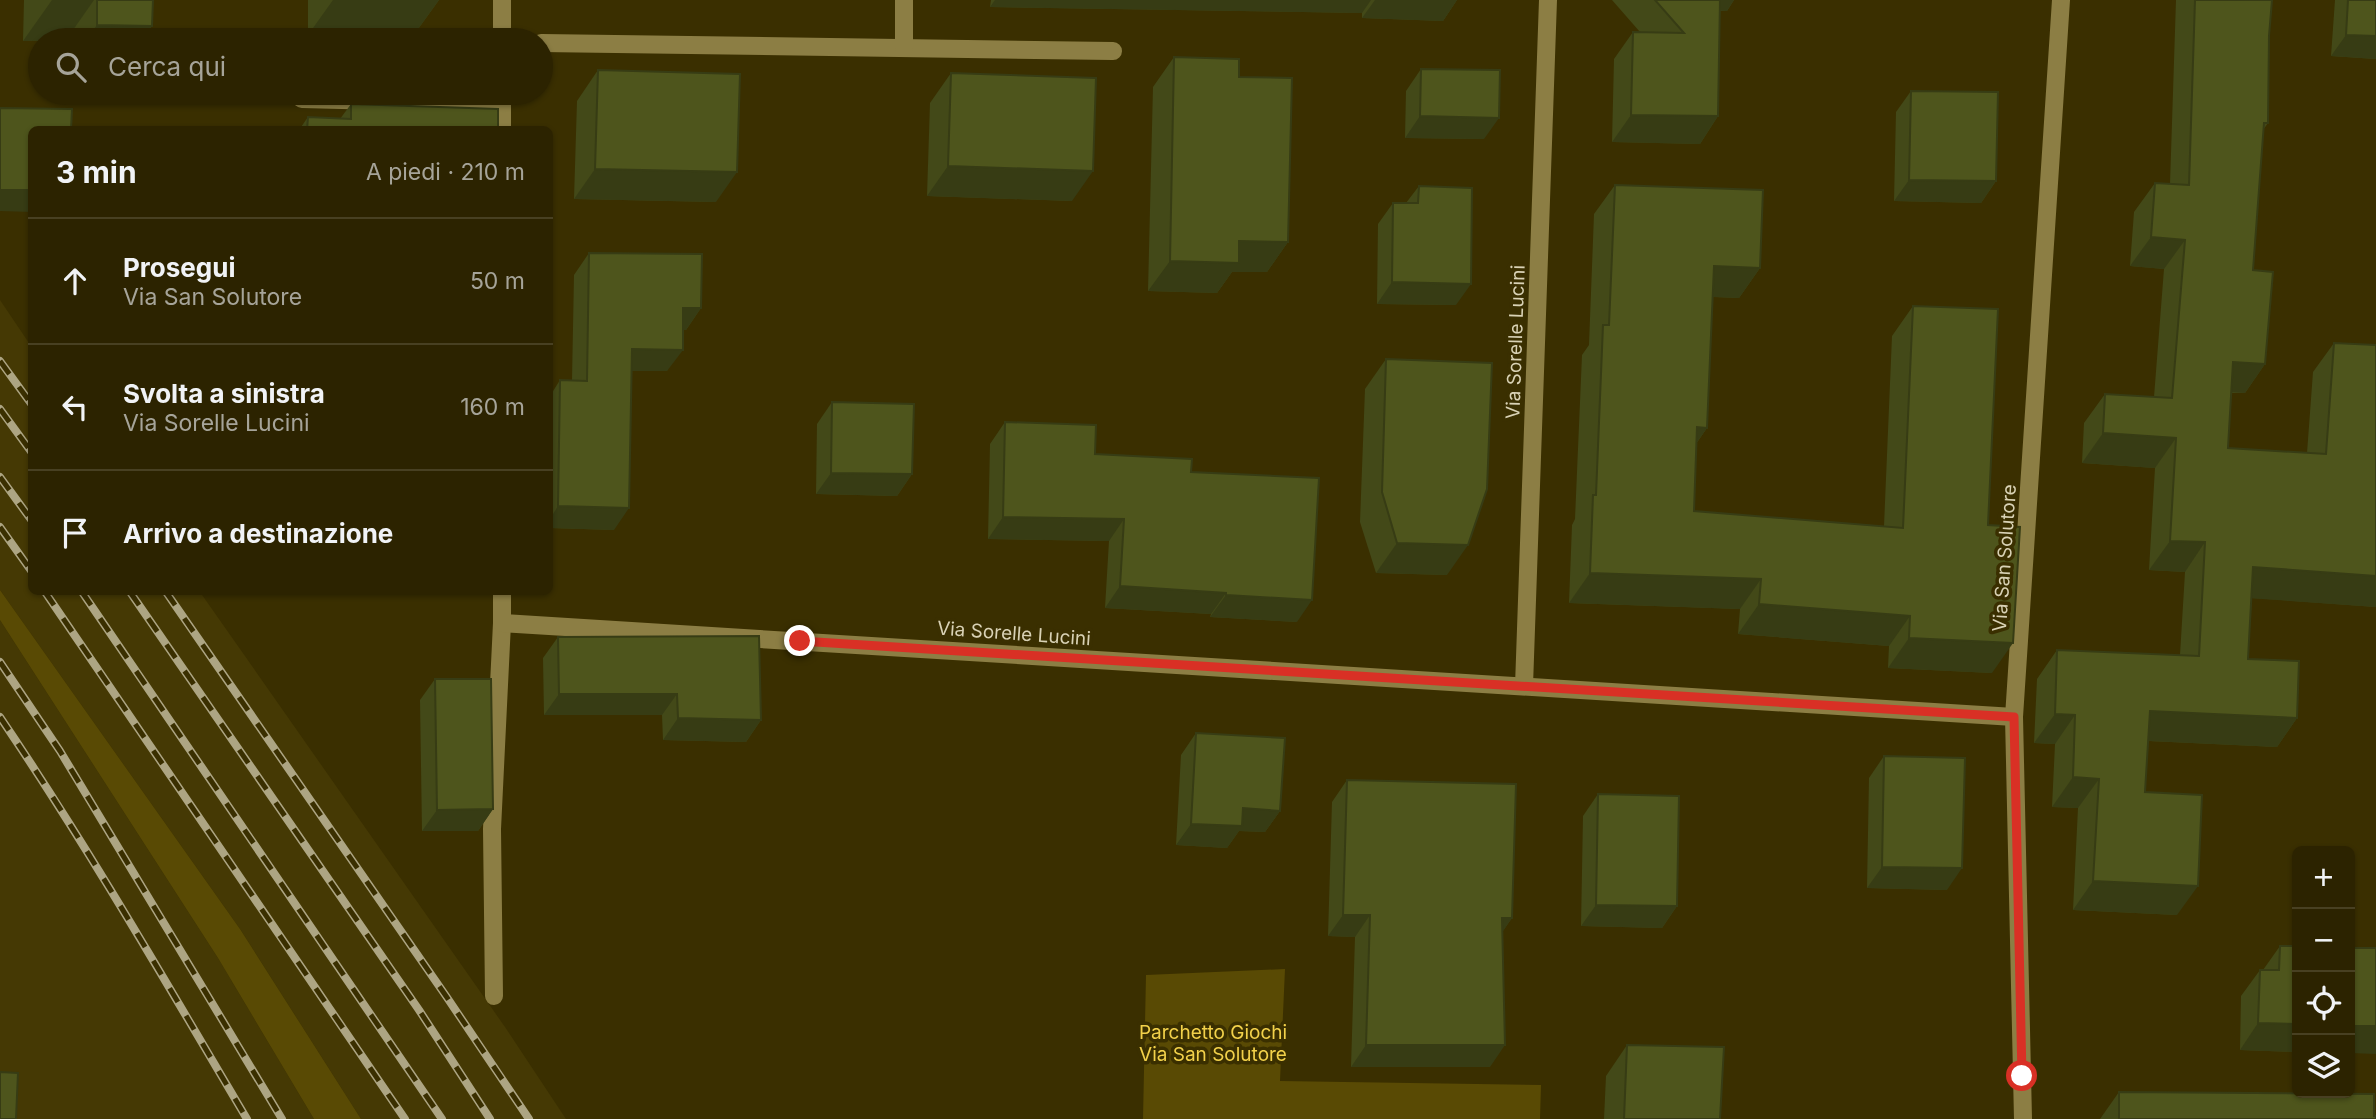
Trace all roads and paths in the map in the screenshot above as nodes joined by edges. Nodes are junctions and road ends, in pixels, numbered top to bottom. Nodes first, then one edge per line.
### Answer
1 (502, 0) edge
2 (904, 0) edge
3 (1548, 0) edge
4 (2060, 0) edge
5 (502, 28) edge
6 (553, 43) edge
7 (904, 48) junction
8 (1113, 51) dead end
9 (502, 105) edge
10 (502, 126) edge
11 (502, 595) edge
12 (502, 623) junction
13 (1524, 686) junction
14 (2014, 717) junction
15 (494, 996) dead end
16 (2023, 1119) edge

1 - 5 street
2 - 7 street
3 - 13 street, Via Sorelle Lucini
4 - 14 street, Via San Solutore
6 - 7 street
7 - 8 street
9 - 10 street
11 - 12 street
12 - 13 street, Via Sorelle Lucini
12 - 15 street
13 - 14 street, Via Sorelle Lucini
14 - 16 street, Via San Solutore

